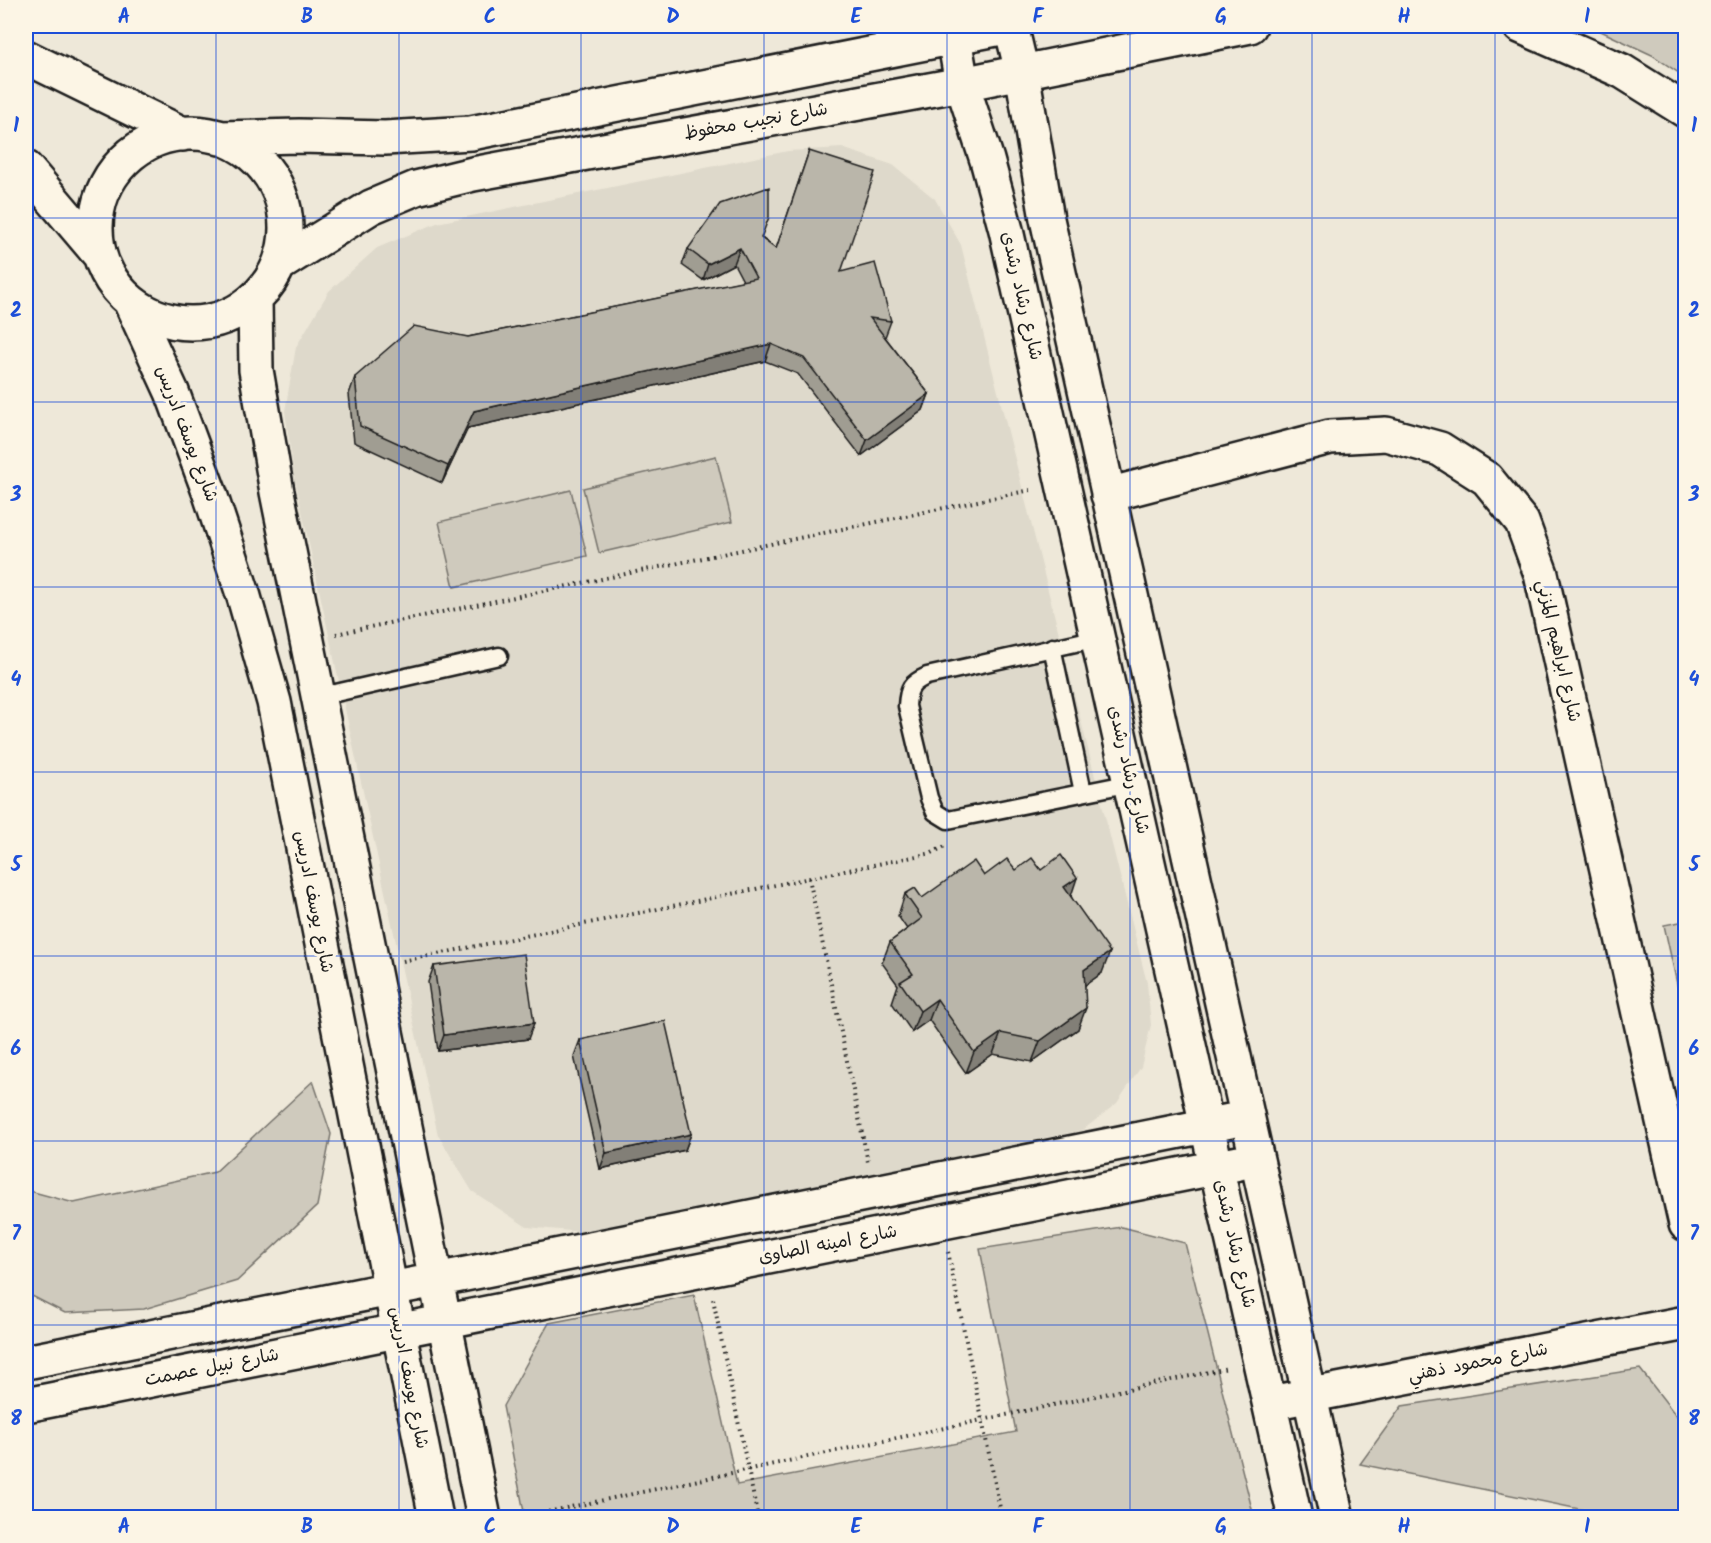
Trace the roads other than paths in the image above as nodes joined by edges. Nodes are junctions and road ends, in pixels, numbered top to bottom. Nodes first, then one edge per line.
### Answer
1 (1011, 26) edge
2 (1250, 26) edge
3 (1520, 26) edge
4 (953, 32) edge
5 (26, 57) edge
6 (1022, 72) junction
7 (962, 84) junction
8 (1686, 111) edge
9 (183, 134) junction
10 (220, 138) junction
11 (26, 168) edge
12 (98, 253) junction
13 (280, 264) junction
14 (255, 299) junction
15 (131, 303) junction
16 (1101, 463) junction
17 (1062, 478) junction
18 (1108, 495) junction
19 (1098, 638) junction
20 (1052, 647) junction
21 (499, 656) dead end
22 (318, 697) junction
23 (1131, 783) junction
24 (1083, 792) junction
25 (1248, 1118) junction
26 (1208, 1125) junction
27 (1257, 1160) junction
28 (1217, 1167) junction
29 (1686, 1224) edge
30 (437, 1279) junction
31 (390, 1288) junction
32 (445, 1321) junction
33 (1686, 1323) edge
34 (398, 1330) junction
35 (26, 1362) edge
36 (1309, 1396) junction
37 (1270, 1404) junction
38 (26, 1405) edge
39 (436, 1518) edge
40 (484, 1518) edge
41 (1296, 1518) edge
42 (1337, 1518) edge

1 - 4 street
1 - 6 street
2 - 6 street, شارع نجيب محفوظ
3 - 8 street
4 - 7 street, شارع رشاد رشدى
4 - 10 street
5 - 9 street
6 - 7 street, شارع نجيب محفوظ
6 - 16 street
7 - 13 street, شارع نجيب محفوظ
7 - 17 street, شارع رشاد رشدى
9 - 10 street
9 - 12 street
10 - 13 street
11 - 12 street
12 - 15 street
13 - 14 street
14 - 15 street
14 - 22 street
15 - 31 street, شارع يوسف ادريس
16 - 17 street
16 - 18 street
17 - 19 street, شارع رشاد رشدى
18 - 25 street
18 - 29 street, شارع ابراهيم المزني
19 - 20 lane
19 - 23 street, شارع رشاد رشدى
20 - 24 lane
20 - 24 lane
21 - 22 lane
22 - 30 street
23 - 24 lane
23 - 26 street, شارع رشاد رشدى
25 - 26 street
25 - 27 street
26 - 28 street, شارع رشاد رشدى
26 - 30 street
27 - 28 street, شارع امينه الصاوى
27 - 36 street
28 - 32 street, شارع امينه الصاوى
28 - 37 street, شارع رشاد رشدى
30 - 31 street
30 - 32 street
31 - 34 street, شارع يوسف ادريس
31 - 35 street
32 - 34 street, شارع امينه الصاوى
32 - 40 street
33 - 36 street, شارع محمود ذهني
34 - 38 street, شارع نبيل عصمت
34 - 39 street, شارع يوسف ادريس
36 - 37 street, شارع محمود ذهني
36 - 42 street
37 - 41 street, شارع رشاد رشدى

